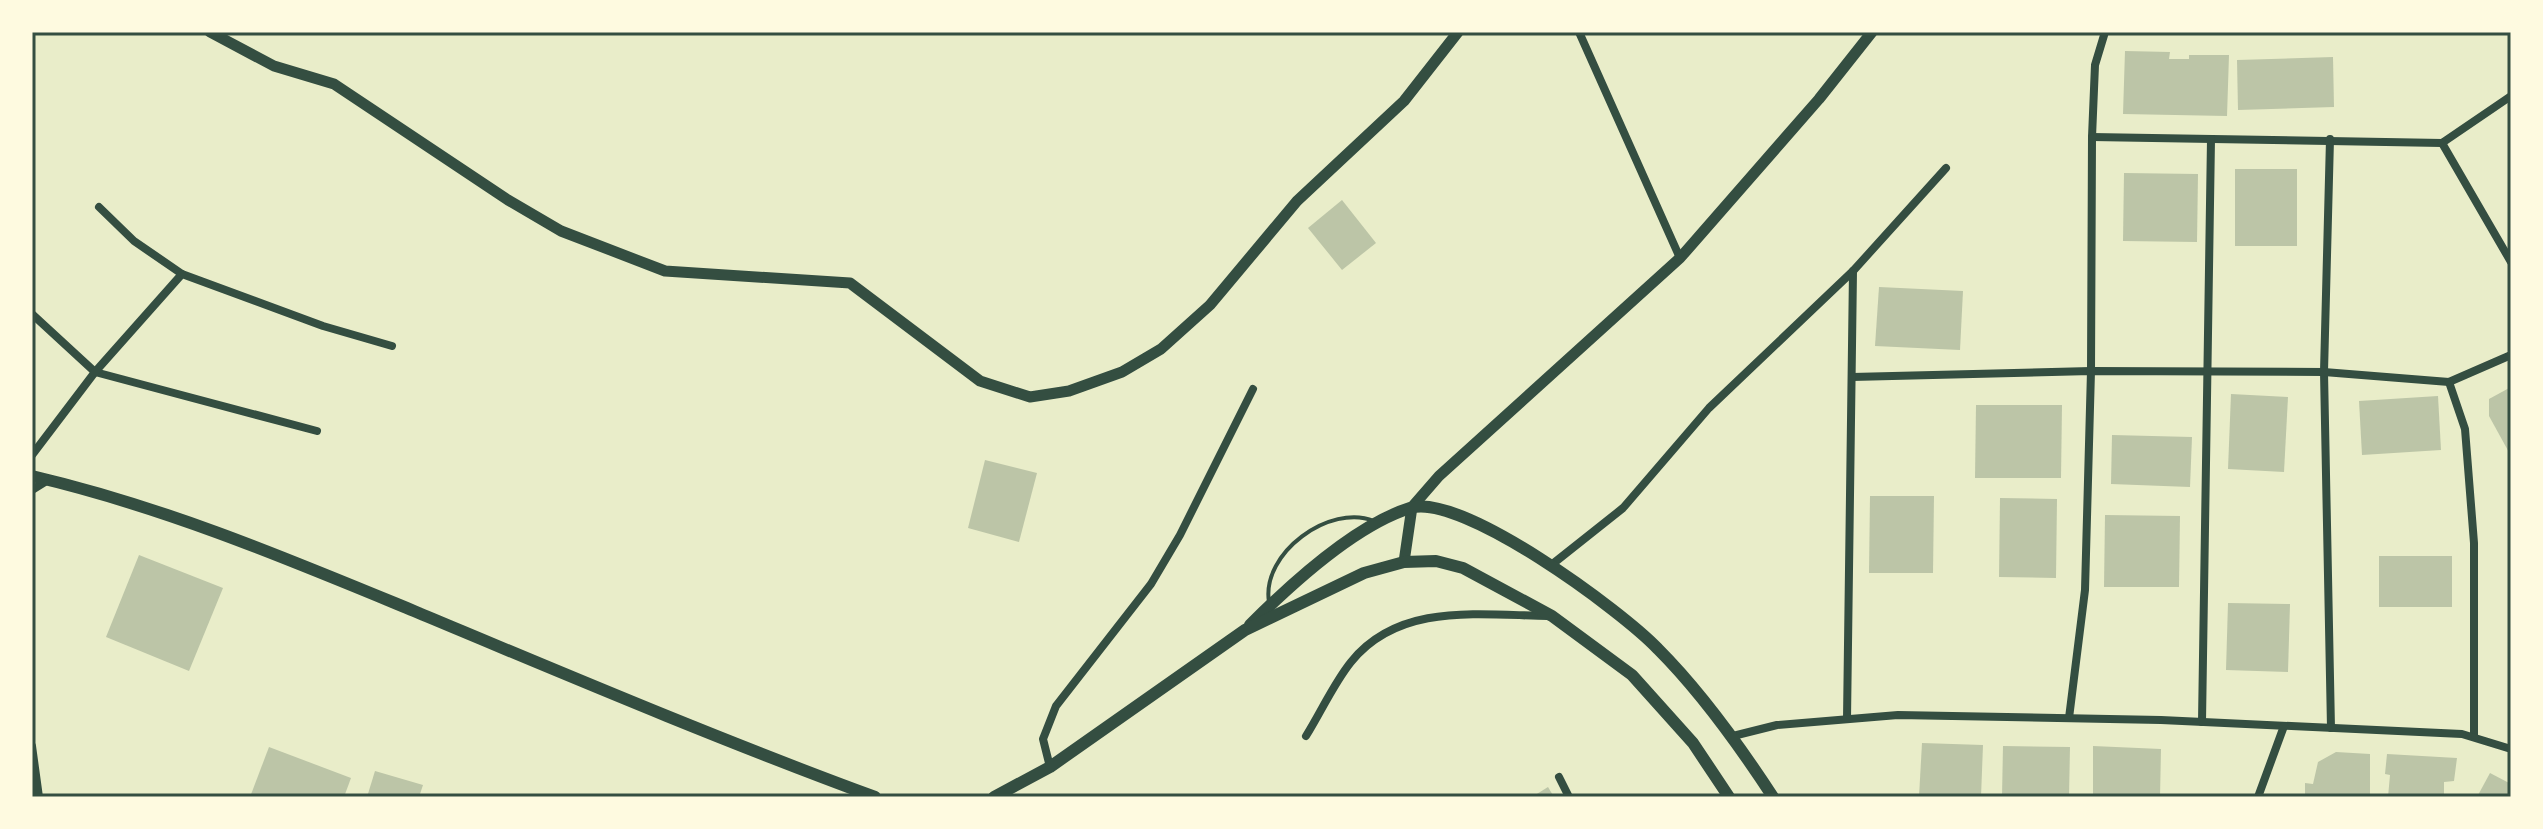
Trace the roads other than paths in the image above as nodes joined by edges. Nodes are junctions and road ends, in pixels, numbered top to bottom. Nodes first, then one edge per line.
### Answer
1 (210, 32) edge
2 (1458, 32) edge
3 (1579, 32) edge
4 (1872, 32) edge
5 (2105, 32) edge
6 (2511, 96) edge
7 (2092, 137) junction
8 (2211, 139) junction
9 (2330, 139) junction
10 (2442, 143) junction
11 (1946, 168) dead end
12 (99, 207) dead end
13 (1680, 258) junction
14 (2511, 262) edge
15 (1853, 271) junction
16 (182, 274) junction
17 (32, 314) edge
18 (392, 346) dead end
19 (2511, 355) edge
20 (2091, 371) junction
21 (95, 372) junction
22 (2210, 372) junction
23 (2324, 372) junction
24 (1852, 377) junction
25 (2449, 382) junction
26 (1253, 389) dead end
27 (317, 431) dead end
28 (32, 455) edge
29 (32, 476) edge
30 (49, 480) junction
31 (32, 490) edge
32 (1412, 507) junction
33 (1380, 523) junction
34 (1404, 562) junction
35 (1550, 566) junction
36 (1270, 605) junction
37 (1552, 616) junction
38 (1245, 630) junction
39 (2069, 718) junction
40 (1847, 719) junction
41 (2202, 722) junction
42 (2284, 726) junction
43 (2331, 728) junction
44 (1306, 736) dead end
45 (1733, 736) junction
46 (2474, 737) junction
47 (32, 746) edge
48 (2511, 749) edge
49 (1050, 767) junction
50 (1559, 777) dead end
51 (39, 797) edge
52 (875, 797) edge
53 (994, 797) edge
54 (1569, 797) edge
55 (1729, 797) edge
56 (1773, 797) edge
57 (2258, 797) edge

1 - 2 street
3 - 13 street
4 - 13 street
5 - 7 street
6 - 10 street
7 - 8 street
7 - 20 street
8 - 9 street
8 - 22 street
9 - 10 street
9 - 23 street
10 - 14 street
11 - 15 street
12 - 16 street
13 - 32 street
15 - 24 street
15 - 35 street
16 - 18 street
16 - 21 street
17 - 21 street
19 - 25 street
20 - 22 street
20 - 24 street
20 - 39 street
21 - 27 street
21 - 28 street
22 - 23 street
22 - 41 street
23 - 25 street
23 - 43 street
24 - 40 street
25 - 46 street
26 - 49 street
29 - 30 main road
30 - 31 street
30 - 52 main road
32 - 33 main road
32 - 34 street
32 - 35 main road
33 - 36 main road
33 - 36 lane
34 - 37 main road
34 - 38 main road
35 - 45 main road
36 - 38 main road
37 - 44 street
37 - 55 main road
38 - 49 main road
39 - 40 street
39 - 41 street
40 - 45 street
41 - 42 street
42 - 43 street
42 - 57 street
43 - 46 street
45 - 56 main road
46 - 48 street
47 - 51 street
49 - 53 main road
50 - 54 street

